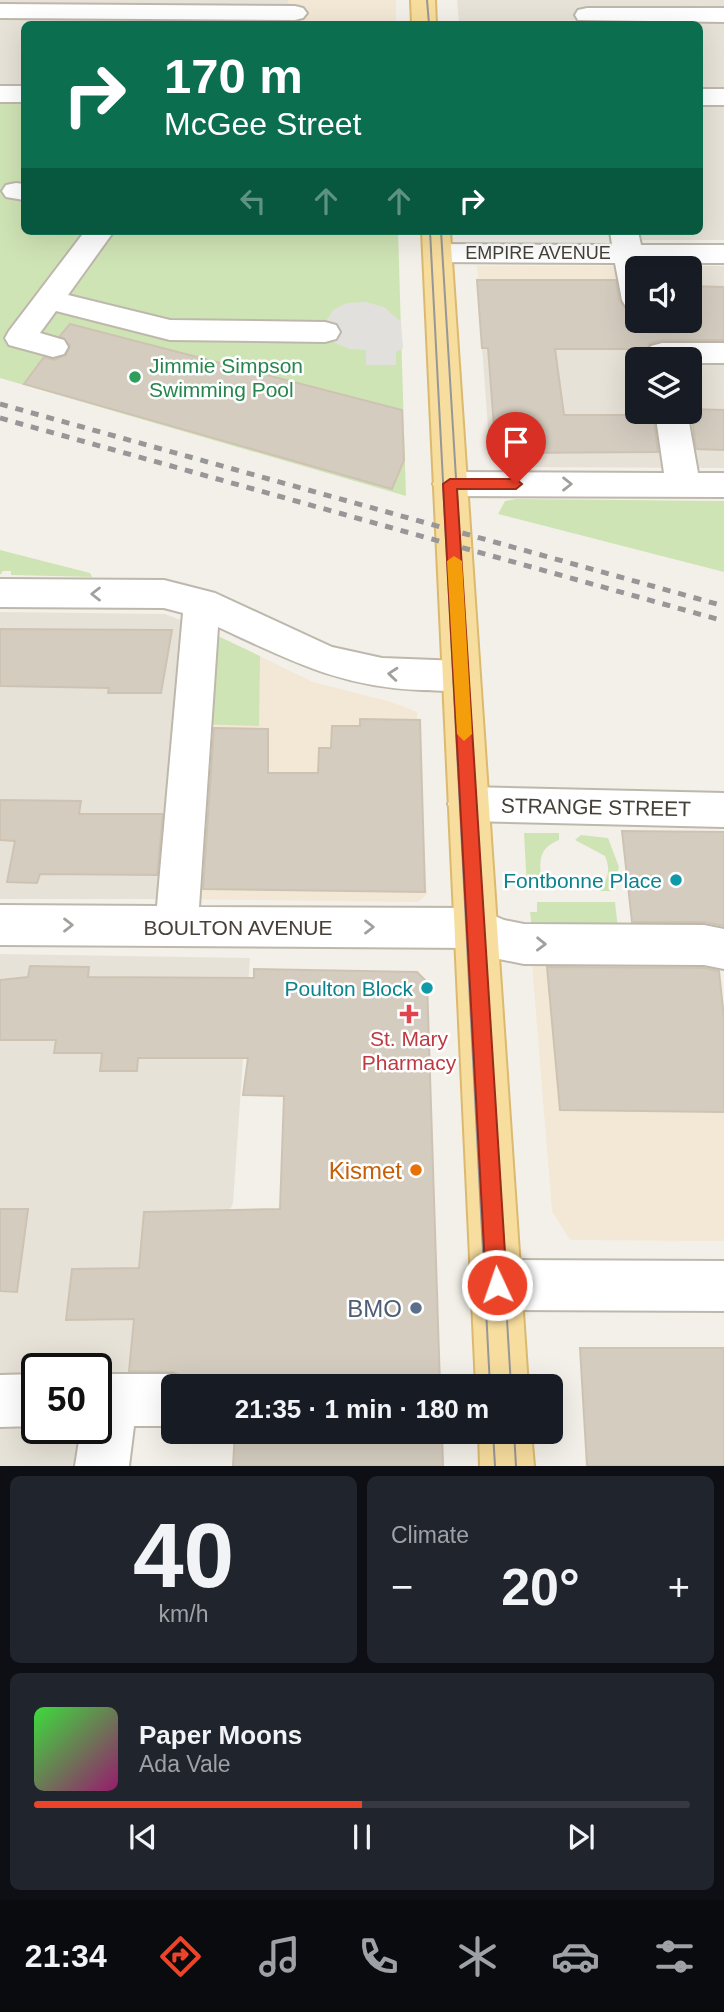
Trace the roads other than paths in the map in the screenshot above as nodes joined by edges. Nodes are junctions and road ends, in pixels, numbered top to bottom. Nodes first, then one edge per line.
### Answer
1 (423, 0) edge
2 (0, 11) edge
3 (295, 12) edge
4 (586, 13) edge
5 (724, 15) edge
6 (424, 21) edge
7 (0, 94) edge
8 (21, 94) edge
9 (703, 97) edge
10 (724, 97) edge
11 (97, 235) edge
12 (436, 242) edge
13 (626, 242) edge
14 (724, 254) edge
15 (49, 300) junction
16 (325, 332) dead end
17 (643, 333) edge
18 (52, 347) dead end
19 (653, 347) edge
20 (724, 353) edge
21 (702, 354) edge
22 (673, 424) edge
23 (450, 484) junction
24 (683, 484) junction
25 (724, 485) edge
26 (0, 593) edge
27 (202, 603) junction
28 (461, 676) junction
29 (468, 804) junction
30 (724, 810) edge
31 (0, 925) edge
32 (176, 926) junction
33 (475, 928) junction
34 (724, 949) edge
35 (497, 1285) junction
36 (724, 1286) edge
37 (501, 1374) edge
38 (21, 1400) edge
39 (112, 1400) edge
40 (161, 1400) edge
41 (0, 1401) edge
42 (102, 1444) edge
43 (506, 1444) edge
44 (102, 1466) edge
45 (507, 1466) edge

1 - 6 main road
2 - 3 street
4 - 5 street
7 - 8 street
9 - 10 street
11 - 15 street
12 - 13 street, EMPIRE AVENUE
12 - 23 main road
13 - 14 street, EMPIRE AVENUE
15 - 16 street
15 - 18 street
17 - 19 street
20 - 21 street
22 - 24 street
23 -> 24 street
23 - 28 main road
24 - 25 street
27 -> 26 street
28 -> 27 street
27 - 32 street
28 - 29 main road
29 - 30 street, STRANGE STREET
29 - 33 main road
31 -> 32 street, BOULTON AVENUE
32 -> 33 street, BOULTON AVENUE
33 -> 34 street
33 - 35 main road
35 - 36 street
35 - 37 main road
38 - 41 street
39 - 40 street
42 - 44 street
43 - 45 main road

